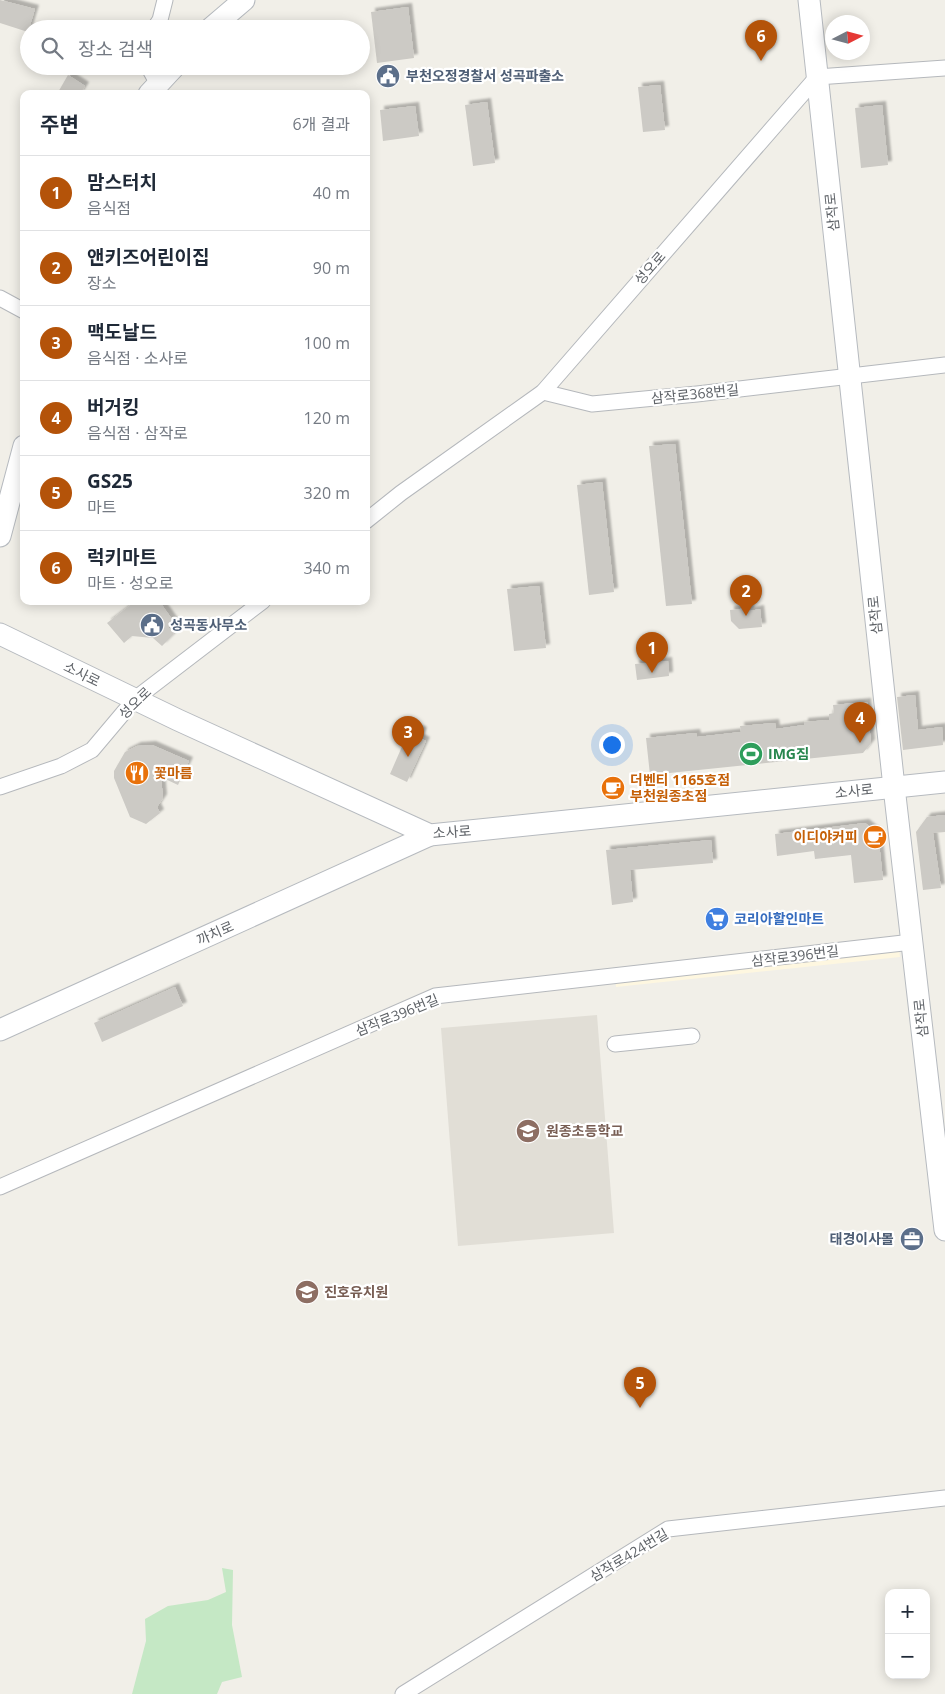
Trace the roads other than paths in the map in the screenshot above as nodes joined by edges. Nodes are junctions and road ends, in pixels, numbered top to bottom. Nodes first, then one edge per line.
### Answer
1 (165, 0) edge
2 (244, 0) edge
3 (809, 0) edge
4 (160, 20) edge
5 (221, 20) edge
6 (945, 68) edge
7 (817, 77) junction
8 (0, 298) edge
9 (20, 309) edge
10 (945, 365) edge
11 (849, 375) junction
12 (543, 392) junction
13 (20, 461) edge
14 (370, 518) edge
15 (0, 536) edge
16 (258, 605) edge
17 (0, 634) edge
18 (135, 699) junction
19 (945, 782) edge
20 (0, 786) edge
21 (894, 787) junction
22 (430, 835) junction
23 (912, 942) junction
24 (0, 1030) edge
25 (692, 1036) dead end
26 (615, 1044) dead end
27 (0, 1187) edge
28 (945, 1230) edge
29 (945, 1498) edge
30 (403, 1694) edge

1 - 4 street
2 - 5 street
3 - 7 street, 삼작로
6 - 7 street
7 - 11 street, 삼작로
7 - 12 street, 성오로
8 - 9 street
10 - 11 street, 삼작로368번길
11 - 12 street, 삼작로368번길
11 - 21 street, 삼작로
12 - 14 street, 성오로
13 - 15 street
16 - 18 street, 성오로
17 - 18 street, 소사로
18 - 20 street, 성오로
18 - 22 street, 소사로
19 - 21 street, 소사로
21 - 22 street, 소사로
21 - 23 street, 삼작로
22 - 24 street, 까치로
23 - 27 street, 삼작로396번길
23 - 28 street, 삼작로
25 - 26 street
29 - 30 street, 삼작로424번길

